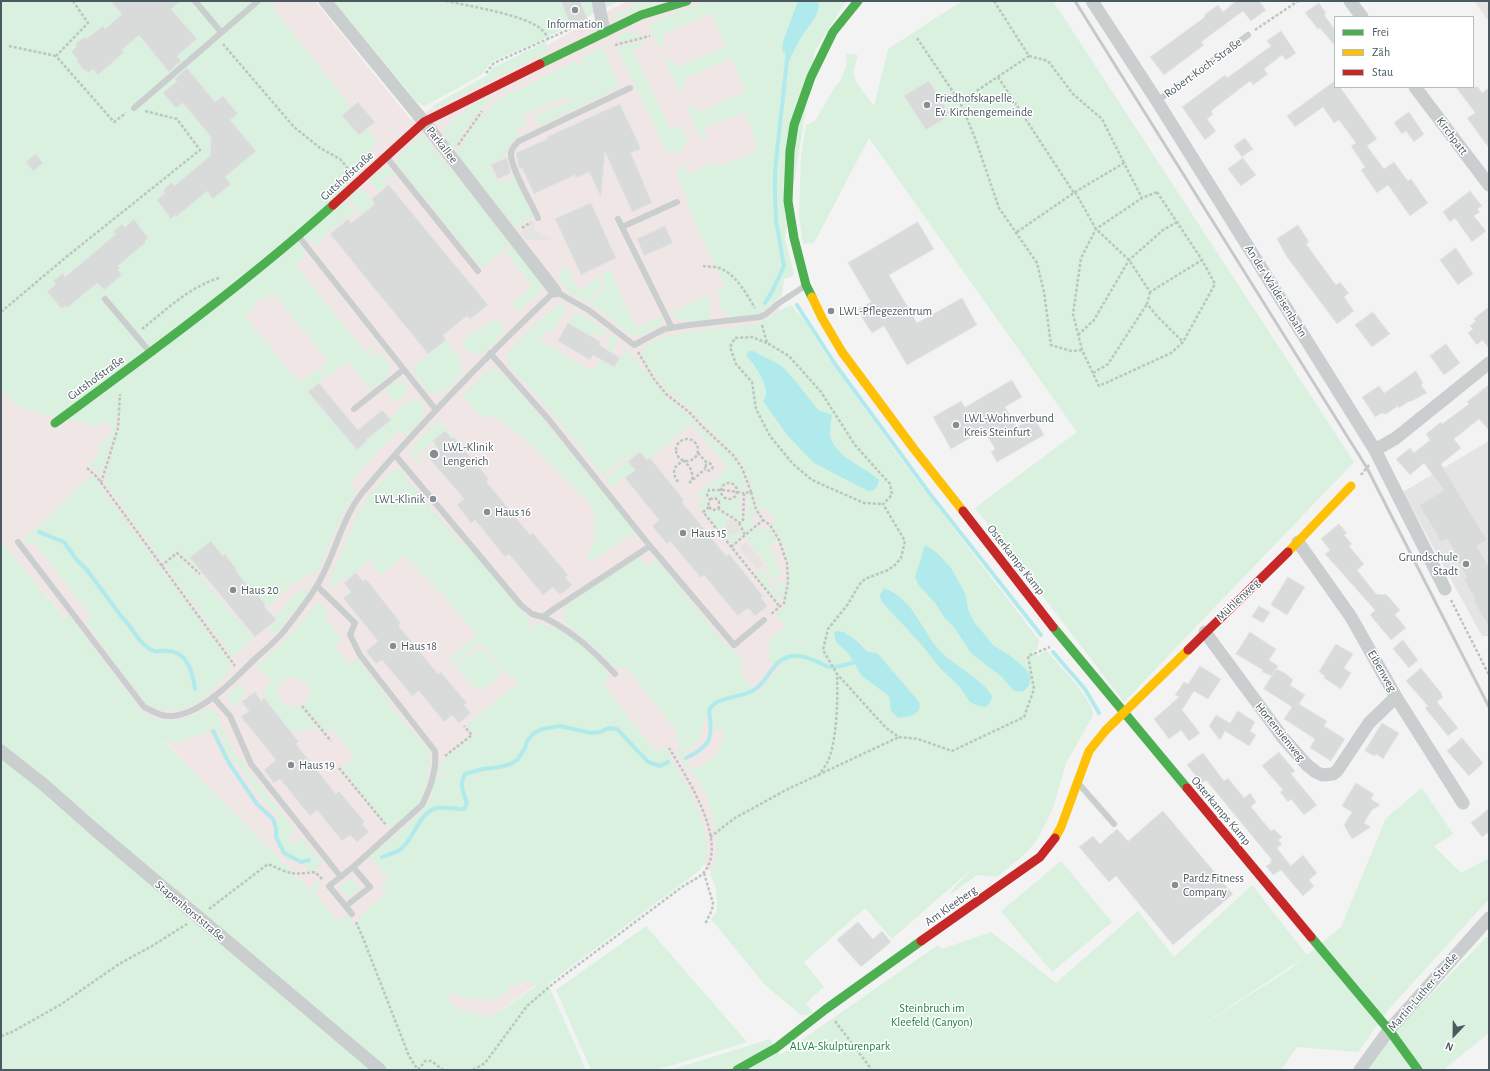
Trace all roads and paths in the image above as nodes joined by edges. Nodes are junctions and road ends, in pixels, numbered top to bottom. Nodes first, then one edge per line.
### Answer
1 (73, 1) edge
2 (195, 1) edge
3 (258, 1) edge
4 (325, 1) edge
5 (446, 1) edge
6 (598, 1) edge
7 (687, 1) edge
8 (858, 1) edge
9 (994, 1) edge
10 (1092, 1) edge
11 (1298, 1) edge
12 (1350, 1) edge
13 (1361, 16) edge
14 (563, 32) dead end
15 (604, 32) junction
16 (219, 34) junction
17 (1248, 35) joint
18 (554, 36) dead end
19 (917, 38) dead end
20 (9, 46) dead end
21 (558, 54) junction
22 (56, 56) junction
23 (1029, 56) junction
24 (998, 77) junction
25 (630, 88) dead end
26 (1415, 88) edge
27 (1157, 101) junction
28 (960, 102) junction
29 (134, 108) junction
30 (424, 122) junction
31 (386, 157) junction
32 (1124, 163) junction
33 (352, 174) dead end
34 (1489, 185) edge
35 (1075, 193) junction
36 (1142, 198) junction
37 (677, 202) dead end
38 (536, 219) joint
39 (618, 219) dead end
40 (1177, 222) junction
41 (622, 227) junction
42 (1096, 229) junction
43 (519, 231) dead end
44 (1017, 232) junction
45 (298, 236) junction
46 (1129, 260) junction
47 (1202, 260) junction
48 (703, 266) dead end
49 (478, 271) dead end
50 (221, 277) dead end
51 (806, 285) junction
52 (555, 291) junction
53 (1150, 292) junction
54 (105, 299) dead end
55 (1147, 304) junction
56 (1, 312) edge
57 (760, 317) junction
58 (672, 328) junction
59 (135, 334) junction
60 (1078, 335) junction
61 (1183, 342) junction
62 (768, 344) junction
63 (634, 345) junction
64 (1082, 350) junction
65 (150, 353) junction
66 (490, 353) junction
67 (1489, 362) edge
68 (403, 370) junction
69 (1093, 373) junction
70 (119, 376) junction
71 (354, 409) dead end
72 (436, 410) junction
73 (56, 423) dead end
74 (698, 453) junction
75 (1377, 454) junction
76 (395, 455) junction
77 (684, 461) junction
78 (707, 463) junction
79 (87, 468) dead end
80 (706, 469) junction
81 (678, 482) dead end
82 (101, 483) junction
83 (1351, 486) joint
84 (722, 490) junction
85 (751, 492) junction
86 (737, 493) junction
87 (744, 493) junction
88 (710, 499) junction
89 (883, 504) junction
90 (709, 507) junction
91 (718, 508) junction
92 (763, 520) junction
93 (739, 523) junction
94 (745, 536) junction
95 (18, 542) dead end
96 (1298, 542) junction
97 (650, 546) junction
98 (731, 547) junction
99 (161, 566) junction
100 (200, 574) dead end
101 (317, 586) junction
102 (1445, 589) joint
103 (780, 607) junction
104 (543, 617) junction
105 (764, 620) joint
106 (1205, 632) junction
107 (1064, 641) junction
108 (240, 673) junction
109 (615, 674) dead end
110 (837, 674) junction
111 (1489, 674) edge
112 (213, 697) junction
113 (1396, 697) junction
114 (302, 706) dead end
115 (1123, 713) junction
116 (464, 726) dead end
117 (899, 737) junction
118 (331, 741) dead end
119 (669, 748) dead end
120 (1, 751) edge
121 (436, 762) junction
122 (339, 768) dead end
123 (818, 776) junction
124 (1077, 781) junction
125 (1463, 803) dead end
126 (1114, 824) dead end
127 (392, 832) junction
128 (710, 837) junction
129 (353, 867) junction
130 (704, 873) junction
131 (341, 876) junction
132 (329, 886) junction
133 (346, 906) junction
134 (352, 914) joint
135 (198, 917) junction
136 (1489, 918) edge
137 (705, 924) dead end
138 (826, 1009) junction
139 (1389, 1030) junction
140 (1, 1036) edge
141 (380, 1070) edge
142 (418, 1070) edge
143 (443, 1070) edge
144 (473, 1070) edge
145 (737, 1070) edge
146 (872, 1070) edge
147 (1360, 1070) edge
148 (1418, 1070) edge

1 - 22 path
2 - 16 lane
3 - 16 lane
4 - 30 street, Parkallee
5 - 21 path
6 - 15 street
7 - 15 street, Gutshofstraße
8 - 51 street, Osterkamps Kamp
9 - 23 path
10 - 27 street, An der Waldeisenbahn
11 - 17 path
12 - 13 street
14 - 18 path
15 - 21 street, Gutshofstraße
16 - 29 lane
16 - 33 path
17 - 27 lane, Robert-Koch-Straße
19 - 28 path
20 - 22 path
21 - 30 street, Gutshofstraße
22 - 29 path
23 - 24 path
23 - 32 path
24 - 28 path
24 - 35 path
25 - 38 lane
26 - 34 street, Kirchpatt
27 - 75 street, An der Waldeisenbahn
28 - 44 path
29 - 56 path
30 - 31 street, Gutshofstraße
30 - 52 street, Parkallee
31 - 45 street, Gutshofstraße
31 - 49 lane
32 - 35 path
32 - 36 path
35 - 42 path
35 - 44 path
36 - 40 path
36 - 42 path
37 - 41 lane
38 - 43 path
39 - 41 lane
40 - 46 path
40 - 47 path
41 - 58 lane
42 - 46 path
42 - 60 path
44 - 64 path
45 - 65 street, Gutshofstraße
45 - 68 lane
46 - 53 path
46 - 60 path
47 - 53 path
47 - 61 path
48 - 57 path
50 - 59 path
51 - 57 lane
51 - 107 street, Osterkamps Kamp
52 - 63 lane
52 - 66 lane
53 - 55 path
54 - 59 lane
55 - 61 path
55 - 69 path
57 - 58 lane
57 - 62 path
58 - 63 lane
59 - 65 lane
60 - 64 path
61 - 69 path
62 - 89 path
62 - 89 path
63 - 85 path
64 - 69 path
65 - 70 street, Gutshofstraße
66 - 72 lane
66 - 97 lane
67 - 75 street
68 - 71 lane
68 - 72 lane
70 - 73 street, Gutshofstraße
70 - 82 path
72 - 76 lane
74 - 77 path
74 - 77 path
74 - 78 path
75 - 83 path
75 - 102 street, An der Waldeisenbahn
76 - 101 lane
76 - 104 lane
77 - 80 path
77 - 81 path
78 - 80 path
78 - 80 path
79 - 82 path
82 - 99 path
83 - 96 street, Mühlenweg
84 - 86 path
84 - 86 path
84 - 86 path
84 - 88 path
85 - 87 path
85 - 92 path
86 - 87 path
87 - 93 path
88 - 90 path
88 - 91 path
89 - 110 path
90 - 91 path
90 - 98 path
91 - 93 path
92 - 94 path
92 - 103 path
93 - 94 path
94 - 98 path
95 - 112 lane
96 - 106 street, Mühlenweg
96 - 113 street, Eibenweg
97 - 104 lane
97 - 105 lane
98 - 103 path
99 - 100 path
99 - 108 path
101 - 108 lane
101 - 121 lane
102 - 111 path
103 - 105 path
104 - 109 lane
106 - 113 street, Hortensienweg
106 - 115 street, Mühlenweg
107 - 115 street, Osterkamps Kamp
107 - 117 path
108 - 112 lane
110 - 117 path
110 - 123 path
112 - 131 lane
113 - 125 street, Eibenweg
114 - 118 path
115 - 124 street, Am Kleeberg
115 - 139 street, Osterkamps Kamp
116 - 121 path
117 - 123 path
119 - 128 path
120 - 135 street, Stapenhorststraße
121 - 127 lane
122 - 127 path
123 - 128 path
124 - 126 lane
124 - 138 street, Am Kleeberg
127 - 129 lane
128 - 130 path
129 - 131 lane
129 - 133 lane
130 - 137 path
130 - 144 path
131 - 132 lane
132 - 133 lane
132 - 135 path
133 - 134 lane
134 - 142 path
135 - 140 path
135 - 141 street, Stapenhorststraße
136 - 139 street, Martin-Luther-Straße
138 - 145 street, Am Kleeberg
138 - 146 path
139 - 147 street, Martin-Luther-Straße
139 - 148 street, Osterkamps Kamp
142 - 143 path

